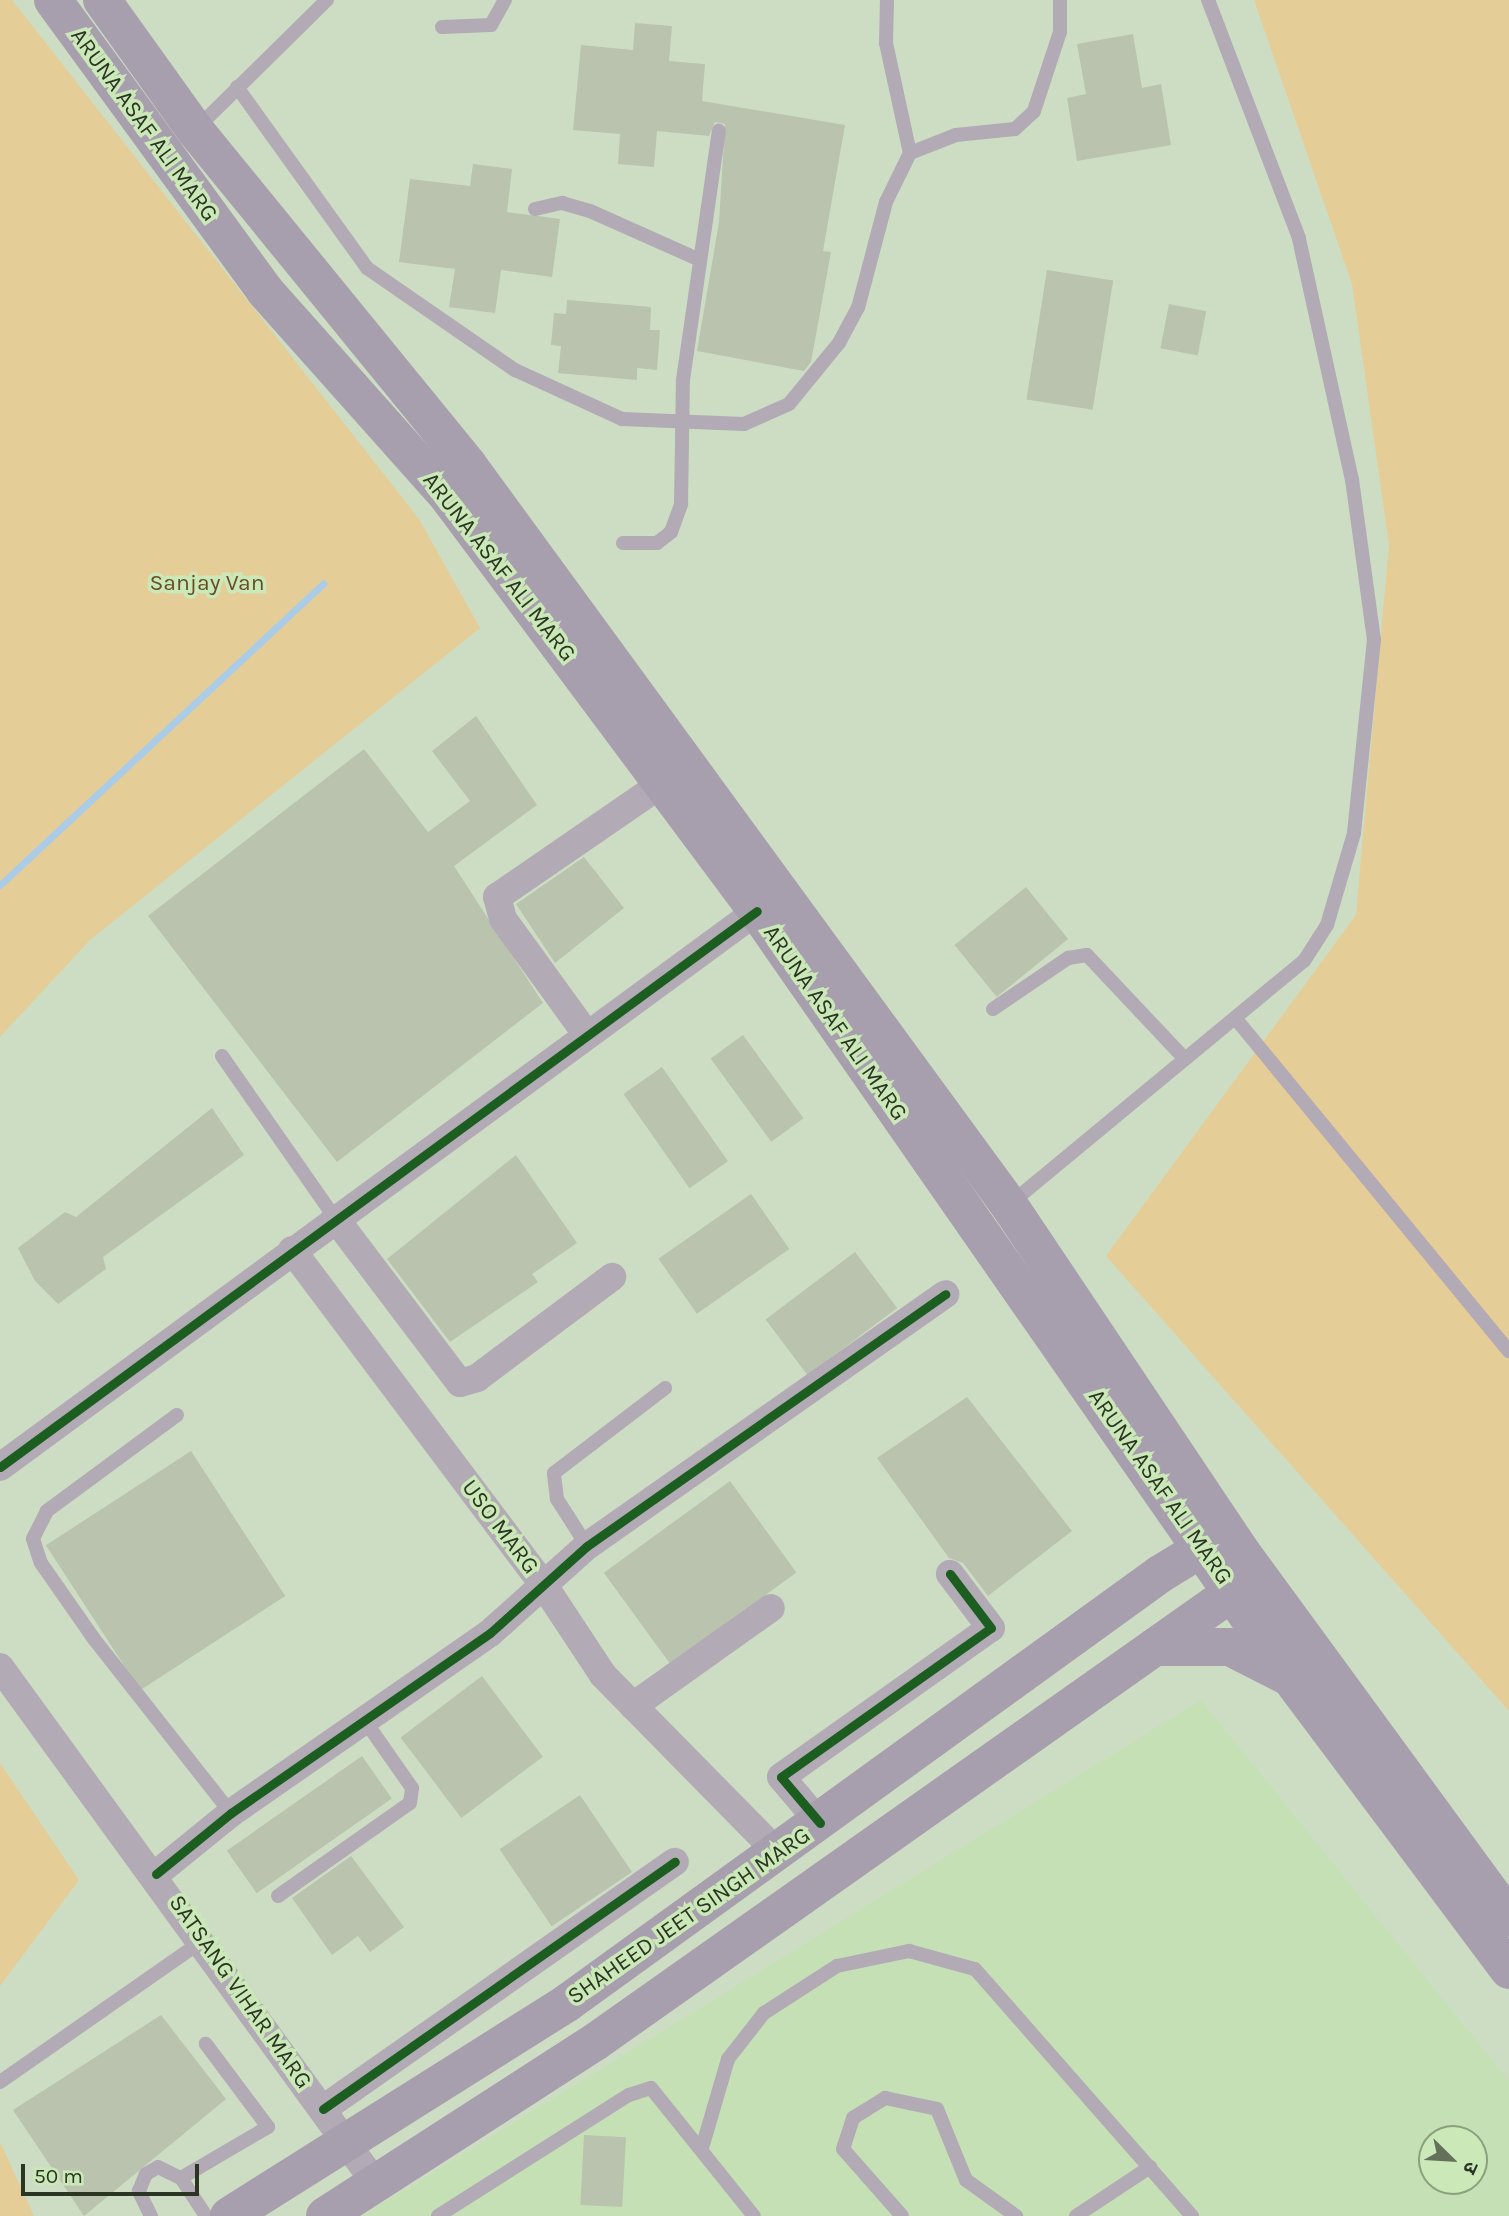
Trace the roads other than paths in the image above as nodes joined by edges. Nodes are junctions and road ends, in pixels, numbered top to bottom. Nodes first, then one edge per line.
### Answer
1 (53, 0) edge
2 (102, 0) edge
3 (327, 0) edge
4 (505, 0) edge
5 (887, 0) edge
6 (1060, 0) edge
7 (1208, 0) edge
8 (442, 27) dead end
9 (237, 87) junction
10 (195, 130) junction
11 (719, 131) dead end
12 (910, 153) junction
13 (536, 209) dead end
14 (700, 260) junction
15 (681, 426) junction
16 (623, 543) dead end
17 (663, 783) junction
18 (757, 911) junction
19 (993, 1009) dead end
20 (1236, 1019) junction
21 (587, 1035) junction
22 (222, 1056) dead end
23 (1184, 1058) junction
24 (1009, 1205) junction
25 (335, 1218) junction
26 (978, 1227) junction
27 (292, 1250) junction
28 (612, 1277) dead end
29 (945, 1294) dead end
30 (1509, 1351) edge
31 (666, 1388) dead end
32 (177, 1415) dead end
33 (0, 1467) edge
34 (1216, 1540) junction
35 (587, 1546) junction
36 (950, 1574) dead end
37 (1246, 1583) junction
38 (545, 1587) junction
39 (771, 1608) dead end
40 (1154, 1647) junction
41 (0, 1667) edge
42 (1296, 1684) junction
43 (634, 1706) junction
44 (365, 1721) junction
45 (231, 1813) junction
46 (820, 1823) junction
47 (778, 1853) junction
48 (676, 1862) dead end
49 (156, 1874) junction
50 (278, 1896) dead end
51 (1509, 1919) edge
52 (202, 1941) junction
53 (1509, 1970) edge
54 (206, 2044) dead end
55 (0, 2082) edge
56 (323, 2109) junction
57 (348, 2143) junction
58 (702, 2147) junction
59 (1150, 2167) junction
60 (181, 2178) junction
61 (376, 2184) junction
62 (152, 2216) edge
63 (206, 2216) edge
64 (229, 2216) edge
65 (325, 2216) edge
66 (438, 2216) edge
67 (754, 2216) edge
68 (902, 2216) edge
69 (1016, 2216) edge
70 (1076, 2216) edge
71 (1192, 2216) edge

1 - 17 main road, ARUNA ASAF ALI MARG
2 - 10 main road, ARUNA ASAF ALI MARG
3 - 9 lane
4 - 8 lane
5 - 12 lane
6 - 12 lane
7 - 20 lane
9 - 10 lane
9 - 15 lane
10 - 24 main road, ARUNA ASAF ALI MARG
11 - 14 lane
12 - 15 lane
13 - 14 lane
14 - 15 lane
15 - 16 lane
17 - 18 main road, ARUNA ASAF ALI MARG
17 - 21 street
18 - 21 street
18 - 26 main road, ARUNA ASAF ALI MARG
19 - 23 lane
20 - 23 lane
20 - 30 lane
21 - 25 street
22 - 25 lane
23 - 24 lane
24 - 26 street
24 - 34 main road, ARUNA ASAF ALI MARG
25 - 27 street
25 - 28 street
26 - 34 main road, ARUNA ASAF ALI MARG
27 - 33 street
27 - 38 street, USO MARG
29 - 35 street
31 - 35 lane
32 - 45 lane
34 - 37 main road, ARUNA ASAF ALI MARG
34 - 46 main road, SHAHEED JEET SINGH MARG
35 - 38 street
36 - 46 street
37 - 40 main road
37 - 42 main road, ARUNA ASAF ALI MARG
37 - 51 main road, ARUNA ASAF ALI MARG
38 - 43 street, USO MARG
38 - 44 street
39 - 43 street
40 - 42 main road
40 - 61 main road
41 - 49 street, SATSANG VIHAR MARG
42 - 53 main road, ARUNA ASAF ALI MARG
43 - 47 street, USO MARG
44 - 45 street
44 - 50 lane
45 - 49 street
46 - 47 main road, SHAHEED JEET SINGH MARG
47 - 57 main road, SHAHEED JEET SINGH MARG
48 - 56 street
49 - 52 street, SATSANG VIHAR MARG
52 - 55 lane
52 - 56 street, SATSANG VIHAR MARG
54 - 60 lane
56 - 57 street, SATSANG VIHAR MARG
57 - 61 street, SATSANG VIHAR MARG
57 - 64 main road, SHAHEED JEET SINGH MARG
58 - 59 lane
58 - 66 lane
58 - 67 lane
59 - 70 lane
59 - 71 lane
60 - 62 lane
60 - 63 lane
61 - 65 main road
68 - 69 lane

